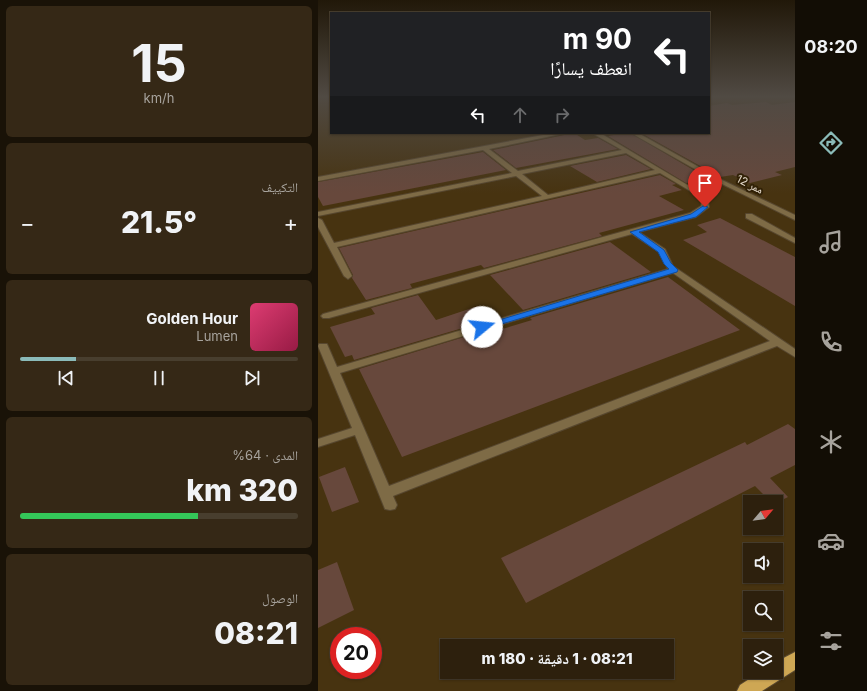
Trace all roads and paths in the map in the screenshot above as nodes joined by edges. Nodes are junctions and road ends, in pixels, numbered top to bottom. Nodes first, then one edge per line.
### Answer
1 (558, 134) edge
2 (597, 134) edge
3 (636, 134) edge
4 (484, 148) junction
5 (628, 151) junction
6 (661, 171) junction
7 (517, 174) junction
8 (318, 179) edge
9 (547, 197) junction
10 (318, 214) edge
11 (749, 216) dead end
12 (795, 218) edge
13 (318, 220) edge
14 (634, 232) junction
15 (795, 241) edge
16 (332, 246) junction
17 (674, 270) junction
18 (348, 276) dead end
19 (326, 316) dead end
20 (778, 342) junction
21 (323, 346) dead end
22 (795, 354) edge
23 (334, 372) junction
24 (358, 430) junction
25 (318, 443) edge
26 (385, 493) junction
27 (390, 505) dead end
28 (795, 660) edge
29 (746, 691) edge

1 - 4 lane
2 - 5 lane
3 - 12 lane, ممر 12
4 - 7 lane
4 - 8 lane
5 - 6 lane
5 - 7 lane
6 - 9 lane
6 - 14 lane
7 - 9 lane
7 - 10 lane
9 - 16 lane
11 - 15 lane
13 - 16 lane
14 - 17 lane
14 - 19 lane
16 - 18 lane
17 - 20 lane
17 - 23 lane
20 - 22 lane
20 - 26 lane
21 - 23 lane
23 - 24 lane
24 - 25 lane
24 - 26 lane
26 - 27 lane
28 - 29 main road

